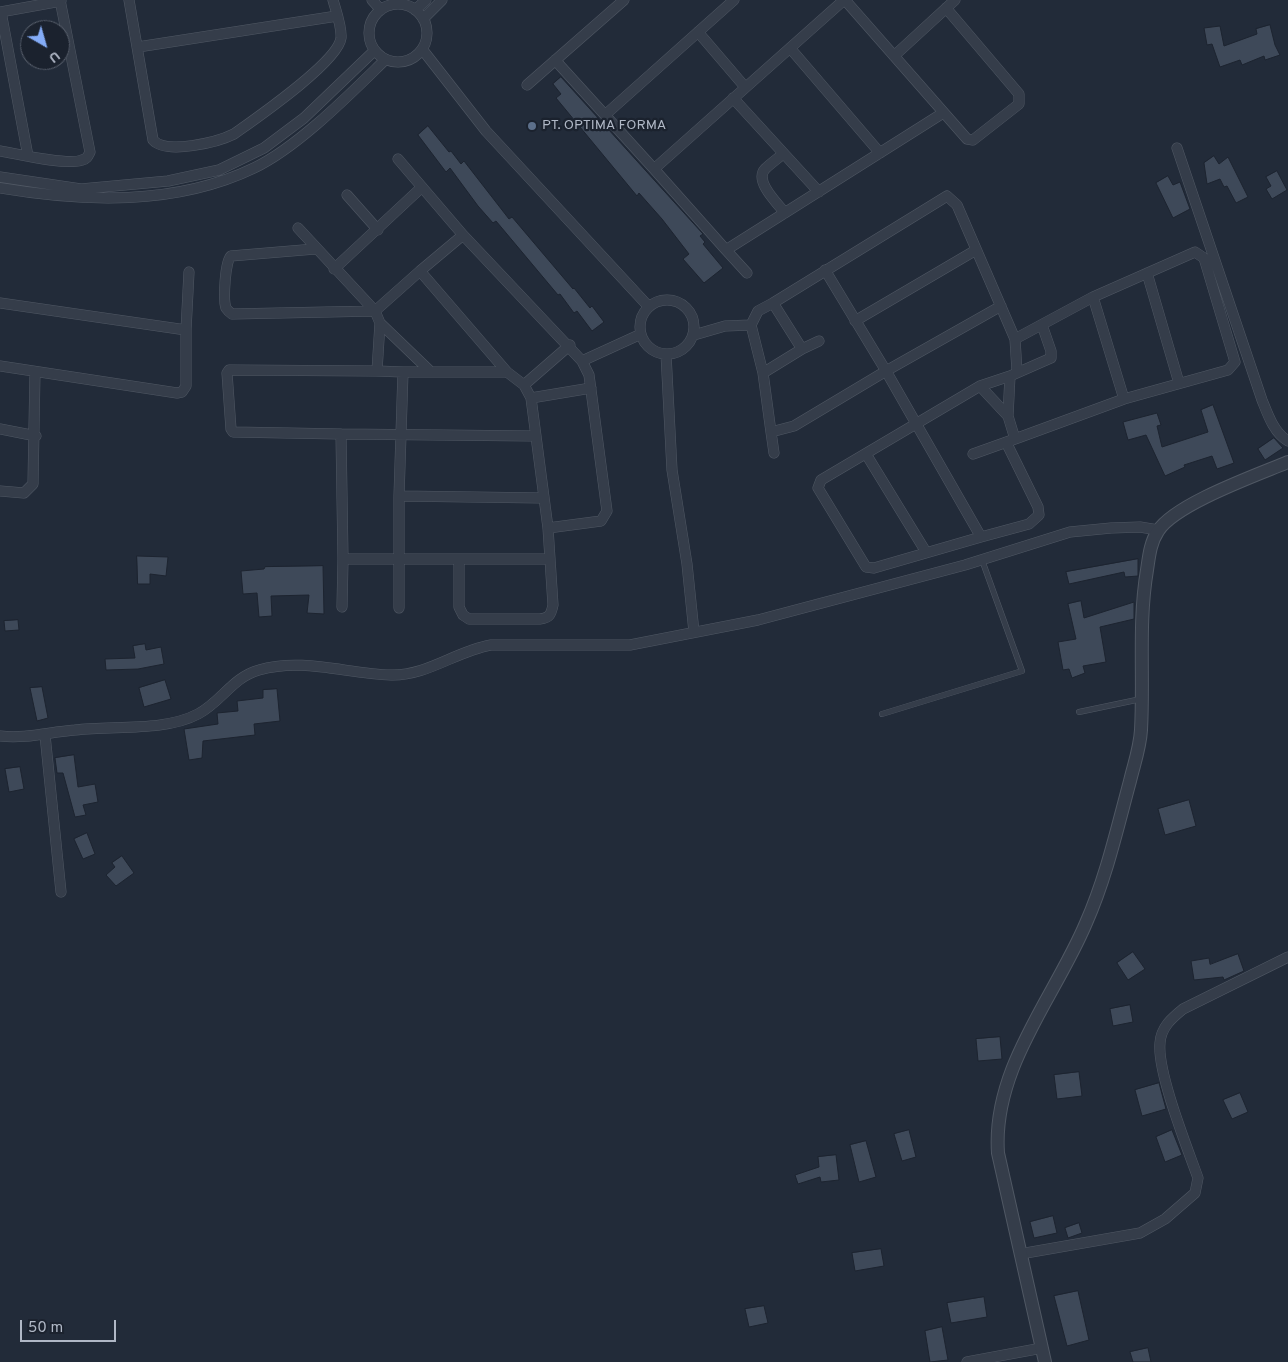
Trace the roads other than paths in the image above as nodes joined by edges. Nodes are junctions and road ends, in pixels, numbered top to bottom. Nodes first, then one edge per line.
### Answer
1 (60, 0) edge
2 (129, 0) edge
3 (333, 0) edge
4 (372, 0) edge
5 (426, 0) edge
6 (442, 0) edge
7 (624, 0) edge
8 (734, 0) edge
9 (845, 0) edge
10 (951, 2) edge
11 (381, 10) junction
12 (415, 10) junction
13 (0, 12) edge
14 (336, 16) junction
15 (422, 19) junction
16 (698, 32) junction
17 (138, 47) junction
18 (422, 48) junction
19 (790, 48) junction
20 (374, 51) junction
21 (894, 56) junction
22 (385, 60) junction
23 (555, 60) junction
24 (527, 85) dead end
25 (745, 87) junction
26 (733, 98) junction
27 (943, 114) junction
28 (605, 115) junction
29 (1177, 148) dead end
30 (0, 151) edge
31 (880, 153) junction
32 (783, 154) junction
33 (28, 156) junction
34 (398, 159) dead end
35 (654, 169) junction
36 (0, 177) edge
37 (0, 188) edge
38 (422, 188) junction
39 (818, 192) junction
40 (347, 195) dead end
41 (784, 213) junction
42 (298, 228) dead end
43 (378, 230) junction
44 (463, 235) junction
45 (315, 249) junction
46 (726, 250) junction
47 (976, 250) junction
48 (334, 269) junction
49 (825, 270) junction
50 (420, 271) junction
51 (189, 272) dead end
52 (747, 273) dead end
53 (1147, 273) junction
54 (1093, 297) junction
55 (0, 303) edge
56 (773, 303) junction
57 (1000, 306) junction
58 (649, 308) junction
59 (374, 311) junction
60 (855, 321) junction
61 (380, 322) junction
62 (751, 325) junction
63 (1042, 325) junction
64 (186, 330) junction
65 (641, 334) junction
66 (694, 335) junction
67 (1015, 339) junction
68 (819, 341) dead end
69 (570, 345) junction
70 (802, 349) junction
71 (666, 354) junction
72 (582, 361) junction
73 (0, 366) edge
74 (377, 371) junction
75 (430, 371) junction
76 (886, 371) junction
77 (35, 372) junction
78 (403, 372) junction
79 (507, 372) junction
80 (763, 373) junction
81 (1014, 373) junction
82 (1179, 384) junction
83 (524, 385) junction
84 (980, 386) junction
85 (590, 388) junction
86 (531, 398) junction
87 (1124, 398) junction
88 (1008, 416) junction
89 (916, 425) junction
90 (0, 430) edge
91 (771, 432) junction
92 (341, 434) junction
93 (401, 434) junction
94 (36, 436) junction
95 (535, 436) junction
96 (1011, 441) junction
97 (1288, 441) edge
98 (774, 453) dead end
99 (866, 454) junction
100 (974, 454) dead end
101 (1288, 462) edge
102 (0, 491) edge
103 (399, 496) junction
104 (543, 498) junction
105 (548, 528) junction
106 (1158, 530) junction
107 (981, 537) junction
108 (926, 552) junction
109 (342, 559) junction
110 (459, 559) junction
111 (550, 559) junction
112 (400, 560) junction
113 (982, 560) junction
114 (342, 607) dead end
115 (399, 608) dead end
116 (694, 632) junction
117 (1141, 699) junction
118 (1079, 712) dead end
119 (882, 714) dead end
120 (45, 735) junction
121 (0, 736) edge
122 (62, 892) dead end
123 (1288, 957) edge
124 (1020, 1254) junction
125 (1042, 1348) junction
126 (967, 1362) edge
127 (1045, 1362) edge

1 - 13 street
1 - 33 street
2 - 17 street
3 - 14 street
4 - 11 street
5 - 12 street
6 - 15 street
7 - 23 street
8 - 16 street
9 - 19 street
9 - 21 street
10 - 21 street
10 - 27 street
11 - 12 street
11 - 20 street
12 - 15 street
13 - 33 street
14 - 17 street
14 - 17 street
15 - 18 street
16 - 25 street
16 - 28 street
18 - 22 street
18 - 58 street
19 - 25 street
19 - 31 street
20 - 22 street
20 - 36 street
21 - 27 street
22 - 37 street
23 - 24 street
23 - 28 street
25 - 26 street
26 - 32 street
26 - 35 street
27 - 31 street
28 - 35 street
29 - 97 street
30 - 33 street
31 - 39 street
32 - 39 street
32 - 41 street
34 - 38 street
35 - 46 street
38 - 43 street
38 - 44 street
39 - 41 street
40 - 43 street
41 - 46 street
42 - 45 street
43 - 48 street
44 - 50 street
44 - 69 street
45 - 48 street
45 - 59 street
46 - 52 street
47 - 49 street
47 - 57 street
47 - 60 street
48 - 59 street
49 - 56 street
49 - 60 street
50 - 59 street
50 - 79 street
51 - 64 street
53 - 54 street
53 - 82 street
53 - 82 street
54 - 63 street
54 - 87 street
55 - 64 street
56 - 62 street
56 - 70 street
57 - 67 street
57 - 76 street
58 - 65 street
58 - 66 street
59 - 61 street
60 - 76 street
61 - 74 street
61 - 75 street
62 - 66 street
62 - 80 street
63 - 67 street
63 - 81 street
64 - 77 street
65 - 71 street
65 - 72 street
66 - 71 street
67 - 81 street
68 - 70 street
69 - 72 street
69 - 83 street
70 - 80 street
71 - 116 street
72 - 85 street
73 - 77 street
74 - 78 street
74 - 92 street
75 - 78 street
75 - 79 street
76 - 89 street
76 - 91 street
77 - 94 street
78 - 93 street
79 - 83 street
80 - 91 street
81 - 84 street
81 - 88 street
82 - 87 street
83 - 86 street
84 - 88 street
84 - 89 street
85 - 86 street
85 - 105 street
86 - 95 street
87 - 96 street
88 - 96 street
89 - 99 street
89 - 107 street
90 - 94 street
91 - 98 street
92 - 93 street
92 - 109 street
93 - 95 street
93 - 103 street
94 - 102 street
95 - 104 street
96 - 100 street
96 - 107 street
99 - 108 street
99 - 108 street
101 - 106 street
103 - 104 street
103 - 112 street
104 - 105 street
105 - 111 street
106 - 113 street
106 - 117 street
107 - 108 street
109 - 112 street
109 - 114 street
110 - 111 street
110 - 111 street
110 - 112 street
112 - 115 street
113 - 116 street
113 - 119 lane
116 - 120 street
117 - 118 lane
117 - 124 street
120 - 121 street
120 - 122 street
123 - 124 street
124 - 125 street
125 - 126 street
125 - 127 street

